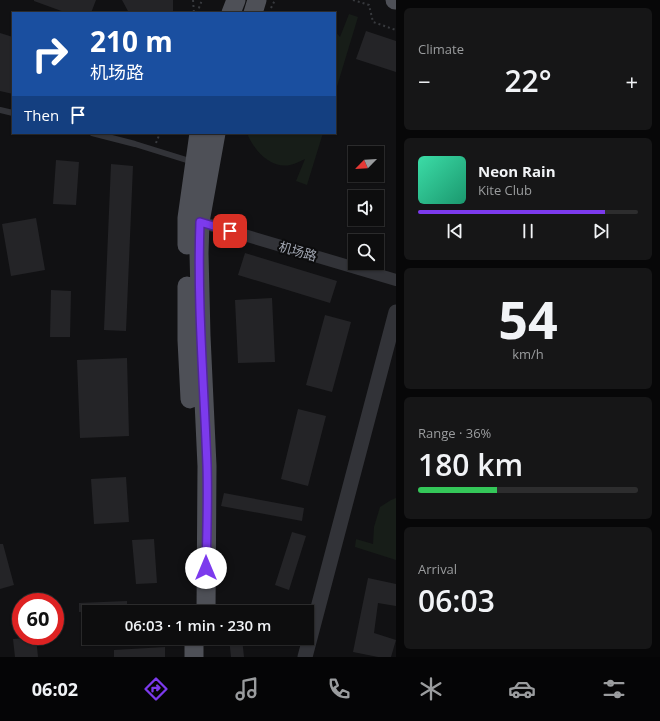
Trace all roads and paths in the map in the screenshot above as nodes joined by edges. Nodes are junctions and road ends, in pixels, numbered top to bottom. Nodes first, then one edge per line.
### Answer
1 (193, 0) edge
2 (202, 0) edge
3 (236, 0) edge
4 (257, 0) edge
5 (276, 0) edge
6 (353, 0) edge
7 (195, 12) edge
8 (196, 12) edge
9 (231, 12) edge
10 (253, 12) edge
11 (270, 12) edge
12 (396, 30) edge
13 (0, 110) edge
14 (12, 113) edge
15 (96, 134) edge
16 (199, 134) edge
17 (216, 134) edge
18 (194, 163) junction
19 (200, 222) junction
20 (396, 280) edge
21 (396, 312) edge
22 (194, 605) edge
23 (206, 605) edge
24 (194, 645) edge
25 (206, 645) edge
26 (194, 657) edge
27 (206, 657) edge
28 (305, 657) edge

1 - 7 path
2 - 8 path
3 - 9 main road
4 - 10 main road
5 - 11 path
6 - 12 path
13 - 14 lane
15 - 18 lane
16 - 18 main road
17 - 19 main road
18 - 22 main road
19 - 20 street, 机场路
19 - 23 main road
21 - 28 street
24 - 26 main road
25 - 27 main road

